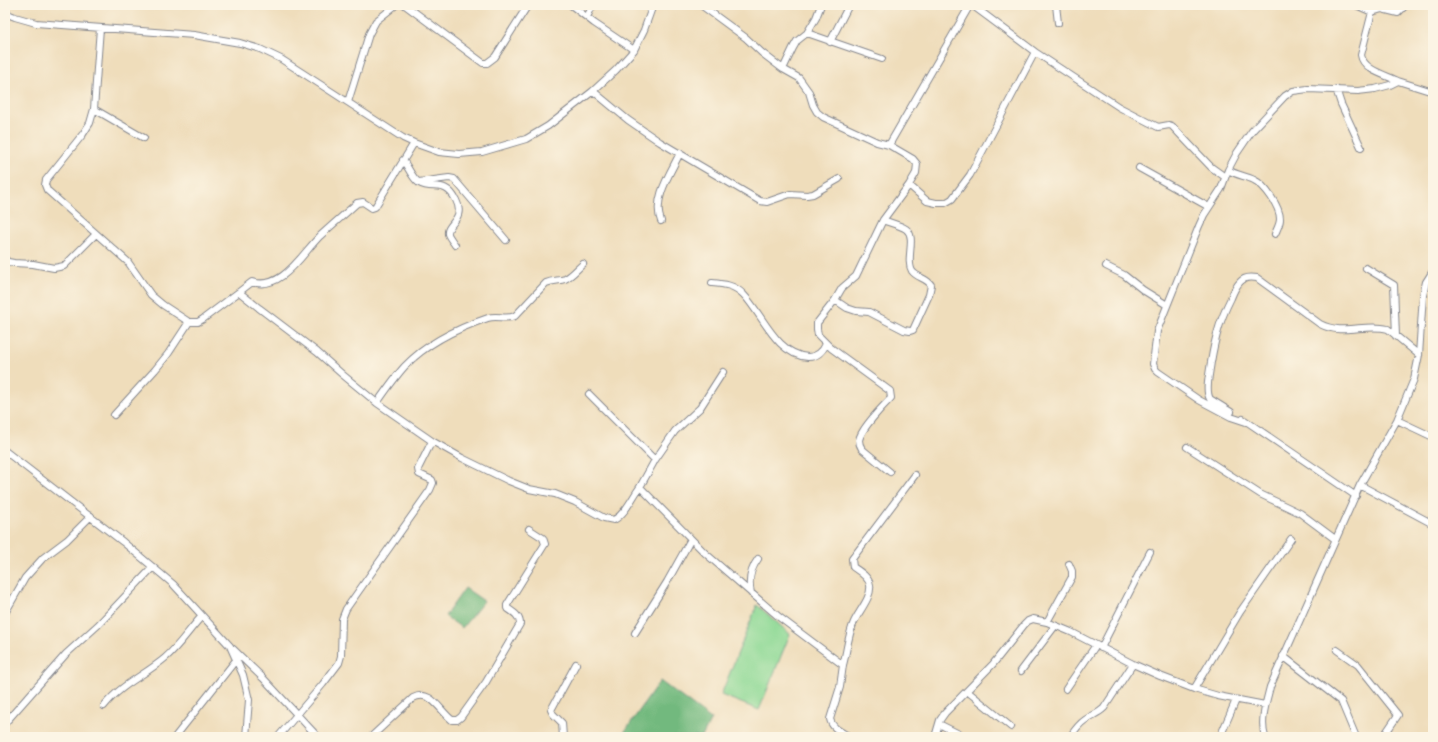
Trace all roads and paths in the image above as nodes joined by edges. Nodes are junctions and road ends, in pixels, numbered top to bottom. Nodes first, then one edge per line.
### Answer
1 (396, 5) edge
2 (405, 5) edge
3 (528, 5) edge
4 (571, 5) edge
5 (594, 5) edge
6 (653, 5) edge
7 (702, 5) edge
8 (821, 5) edge
9 (849, 5) edge
10 (971, 5) edge
11 (1056, 5) edge
12 (1356, 5) edge
13 (1406, 5) edge
14 (1372, 12) junction
15 (5, 13) edge
16 (587, 17) junction
17 (1058, 23) dead end
18 (100, 28) junction
19 (807, 33) junction
20 (830, 42) junction
21 (634, 50) junction
22 (1035, 52) junction
23 (882, 59) dead end
24 (783, 69) junction
25 (1398, 81) junction
26 (1336, 89) junction
27 (593, 91) junction
28 (1433, 92) edge
29 (348, 102) junction
30 (94, 109) junction
31 (144, 138) dead end
32 (414, 143) junction
33 (889, 145) junction
34 (1361, 147) dead end
35 (680, 153) junction
36 (403, 160) junction
37 (1139, 168) dead end
38 (1228, 170) junction
39 (1226, 177) junction
40 (839, 179) dead end
41 (418, 182) junction
42 (909, 184) junction
43 (1209, 207) junction
44 (883, 220) junction
45 (661, 221) dead end
46 (96, 234) junction
47 (1274, 234) dead end
48 (506, 240) dead end
49 (455, 244) dead end
50 (5, 258) edge
51 (583, 264) dead end
52 (1106, 266) dead end
53 (1366, 268) dead end
54 (1433, 271) edge
55 (712, 283) dead end
56 (239, 292) junction
57 (835, 300) junction
58 (1167, 305) junction
59 (189, 322) junction
60 (1396, 336) junction
61 (826, 344) junction
62 (1419, 355) junction
63 (723, 372) dead end
64 (589, 394) dead end
65 (377, 403) junction
66 (114, 415) dead end
67 (1397, 420) junction
68 (1246, 422) junction
69 (1433, 437) edge
70 (432, 441) junction
71 (1187, 447) dead end
72 (5, 450) edge
73 (655, 460) junction
74 (890, 472) dead end
75 (915, 475) dead end
76 (1360, 485) junction
77 (640, 487) junction
78 (1356, 496) junction
79 (91, 516) junction
80 (1433, 524) edge
81 (529, 529) dead end
82 (1335, 538) junction
83 (691, 539) junction
84 (1291, 539) dead end
85 (1150, 552) dead end
86 (758, 559) dead end
87 (1069, 564) dead end
88 (153, 567) junction
89 (751, 593) junction
90 (5, 613) edge
91 (202, 616) junction
92 (1047, 622) junction
93 (1055, 626) junction
94 (635, 633) dead end
95 (230, 646) junction
96 (1098, 647) junction
97 (1337, 650) dead end
98 (1283, 656) junction
99 (236, 660) junction
100 (576, 664) dead end
101 (1133, 664) junction
102 (843, 665) junction
103 (1021, 671) dead end
104 (1066, 689) dead end
105 (1194, 689) junction
106 (967, 691) junction
107 (1236, 700) junction
108 (1265, 705) junction
109 (104, 706) dead end
110 (297, 715) junction
111 (5, 723) edge
112 (939, 724) junction
113 (1011, 727) dead end
114 (175, 737) edge
115 (246, 737) edge
116 (278, 737) edge
117 (318, 737) edge
118 (371, 737) edge
119 (563, 737) edge
120 (850, 737) edge
121 (935, 737) edge
122 (965, 737) edge
123 (1070, 737) edge
124 (1220, 737) edge
125 (1265, 737) edge
126 (1356, 737) edge
127 (1383, 737) edge

1 - 29 street
2 - 3 street
4 - 16 street
5 - 16 street
6 - 21 street
7 - 24 street
8 - 19 street
9 - 20 street
10 - 22 street
10 - 33 street
11 - 17 street
12 - 14 street
13 - 14 street
14 - 25 street
15 - 18 street
16 - 21 street
18 - 29 street
18 - 30 street
19 - 20 street
19 - 24 street
20 - 23 street
21 - 27 street
22 - 39 street
22 - 42 street
24 - 33 street
25 - 26 street
25 - 28 street
26 - 34 street
26 - 38 street
27 - 32 street
27 - 35 street
29 - 32 street
30 - 31 street
30 - 46 street
32 - 36 street
33 - 42 street
35 - 40 street
35 - 45 street
36 - 41 street
36 - 56 street
37 - 43 street
38 - 39 street
38 - 47 street
39 - 43 street
41 - 48 street
41 - 49 street
42 - 44 street
43 - 58 street
44 - 57 street
44 - 57 street
46 - 50 street
46 - 59 street
51 - 65 street
52 - 58 street
53 - 60 street
54 - 62 street
55 - 61 street
56 - 59 street
56 - 65 street
57 - 61 street
58 - 68 street
59 - 66 street
60 - 62 street
60 - 68 street
61 - 74 street
62 - 67 street
63 - 73 street
64 - 73 street
65 - 70 street
67 - 69 street
67 - 76 street
68 - 78 street
70 - 77 street
70 - 110 street
71 - 82 street
72 - 79 street
73 - 77 street
75 - 102 street
76 - 78 street
76 - 80 street
77 - 83 street
78 - 82 street
79 - 88 street
79 - 90 street
81 - 118 street
82 - 98 street
83 - 89 street
83 - 94 street
84 - 105 street
85 - 96 street
86 - 89 street
87 - 92 street
88 - 91 street
88 - 111 street
89 - 102 street
91 - 95 street
91 - 109 street
92 - 93 street
92 - 106 street
93 - 96 street
93 - 103 street
95 - 99 street
95 - 110 street
96 - 101 street
96 - 104 street
97 - 127 street
98 - 108 street
98 - 126 street
99 - 114 street
99 - 115 street
100 - 119 street
101 - 105 street
101 - 123 street
102 - 120 street
105 - 107 street
106 - 112 street
106 - 113 street
107 - 108 street
107 - 124 street
108 - 125 street
110 - 116 street
110 - 117 street
112 - 121 street
112 - 122 street

